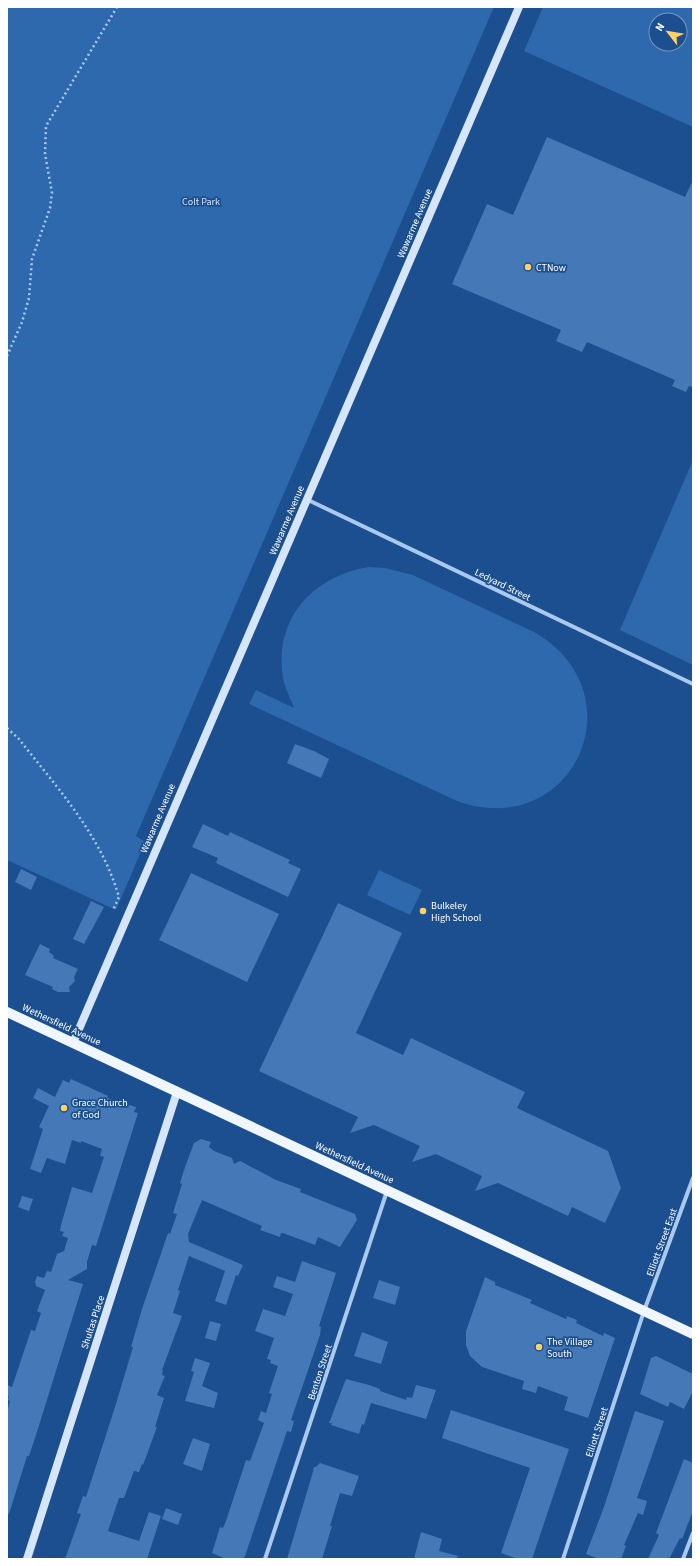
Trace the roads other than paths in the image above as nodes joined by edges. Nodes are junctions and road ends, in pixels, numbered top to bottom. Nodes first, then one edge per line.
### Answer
1 (519, 7) edge
2 (306, 499) junction
3 (693, 684) edge
4 (7, 1012) edge
5 (73, 1043) junction
6 (177, 1092) junction
7 (693, 1178) edge
8 (388, 1190) junction
9 (644, 1311) junction
10 (693, 1334) edge
11 (693, 1534) edge
12 (27, 1559) edge
13 (266, 1559) edge
14 (563, 1559) edge
15 (683, 1559) edge

1 - 2 street, Wawarme Avenue
2 - 3 street, Ledyard Street
2 - 5 street, Wawarme Avenue
4 - 5 main road, Wethersfield Avenue
5 - 6 main road, Wethersfield Avenue
6 - 8 main road, Wethersfield Avenue
6 - 12 street, Shultas Place
7 - 9 street, Elliott Street East
8 - 9 main road, Wethersfield Avenue
8 - 13 street, Benton Street
9 - 10 main road, Wethersfield Avenue
9 - 14 street, Elliott Street
11 - 15 street

